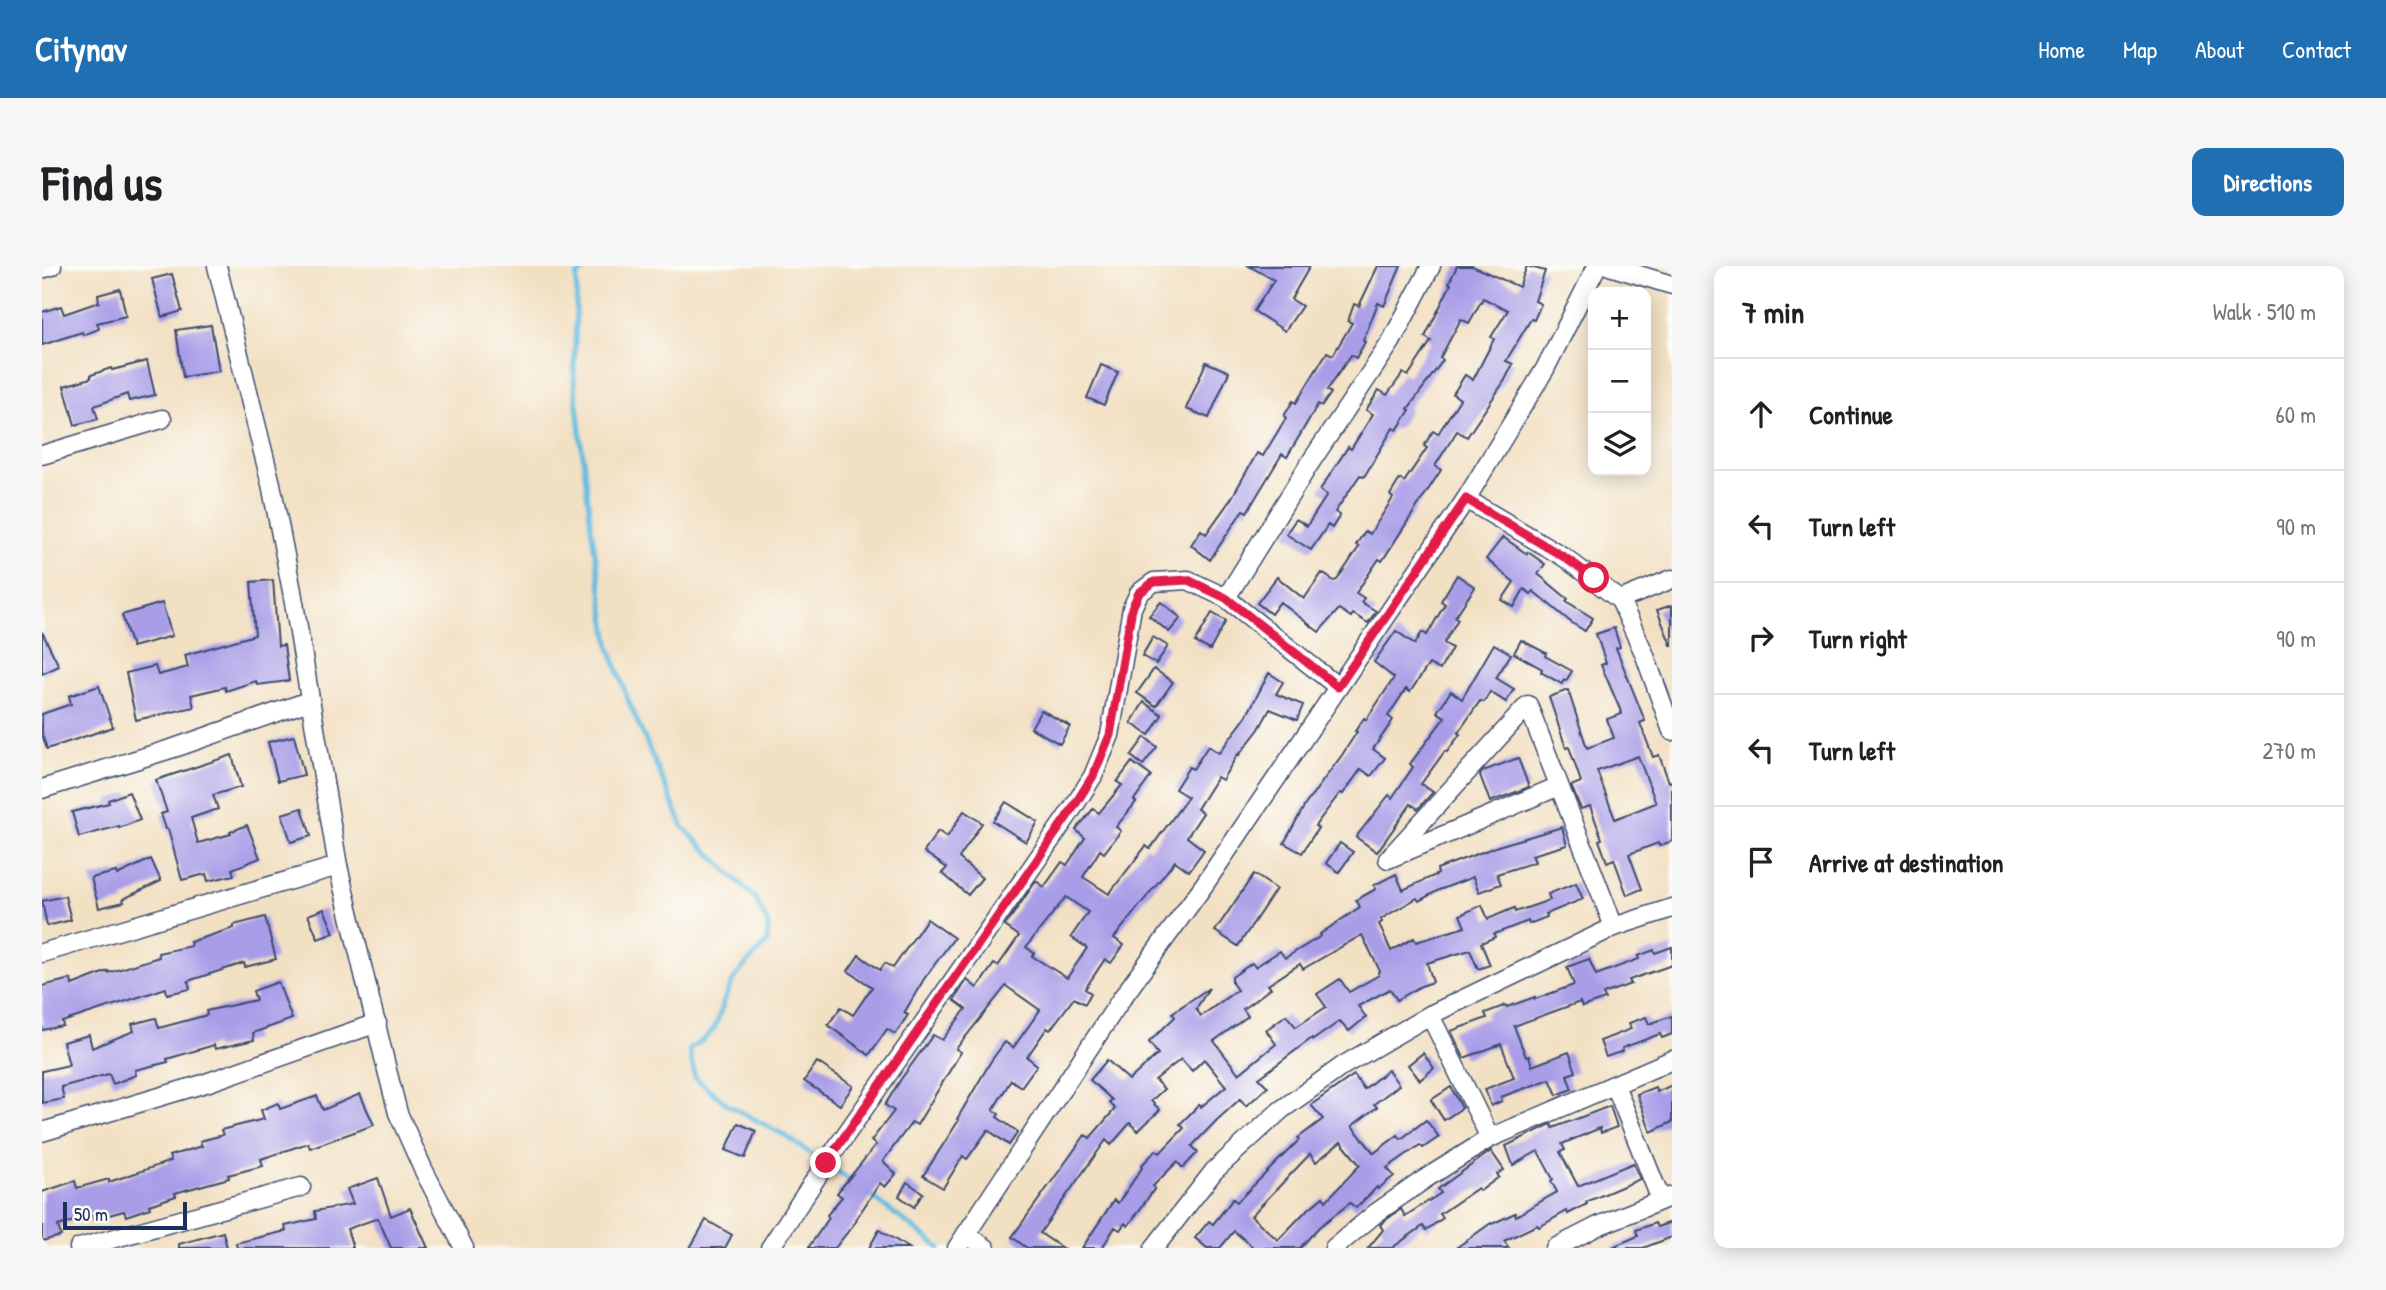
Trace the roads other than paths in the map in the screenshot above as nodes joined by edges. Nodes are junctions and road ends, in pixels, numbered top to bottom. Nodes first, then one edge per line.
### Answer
1 (52, 266) edge
2 (217, 266) edge
3 (1431, 266) edge
4 (1597, 266) edge
5 (1609, 266) edge
6 (42, 269) edge
7 (1672, 285) edge
8 (162, 419) dead end
9 (42, 455) edge
10 (1466, 499) junction
11 (1672, 579) edge
12 (1226, 598) junction
13 (1620, 600) junction
14 (1338, 687) junction
15 (309, 701) junction
16 (1672, 731) edge
17 (1559, 786) junction
18 (42, 789) edge
19 (338, 866) junction
20 (1672, 908) edge
21 (1614, 927) junction
22 (42, 953) edge
23 (1430, 1015) junction
24 (377, 1023) junction
25 (1672, 1060) edge
26 (1615, 1085) junction
27 (42, 1132) edge
28 (1490, 1138) junction
29 (301, 1187) dead end
30 (1667, 1198) edge
31 (962, 1241) edge
32 (79, 1248) edge
33 (464, 1248) edge
34 (770, 1248) edge
35 (986, 1248) edge
36 (1154, 1248) edge
37 (1334, 1248) edge
38 (1555, 1248) edge

1 - 6 street
2 - 15 street
3 - 12 street
4 - 10 street
5 - 7 street
8 - 9 street
10 - 13 street
10 - 14 street
11 - 13 street
12 - 14 street
12 - 34 street
13 - 16 street
14 - 31 street
15 - 18 street
15 - 19 street
17 - 17 street
17 - 21 street
19 - 22 street
19 - 24 street
20 - 21 street
21 - 23 street
23 - 28 street
23 - 36 street
24 - 27 street
24 - 33 street
25 - 26 street
26 - 28 street
26 - 30 street
28 - 37 street
29 - 32 street
30 - 38 street
31 - 35 street

